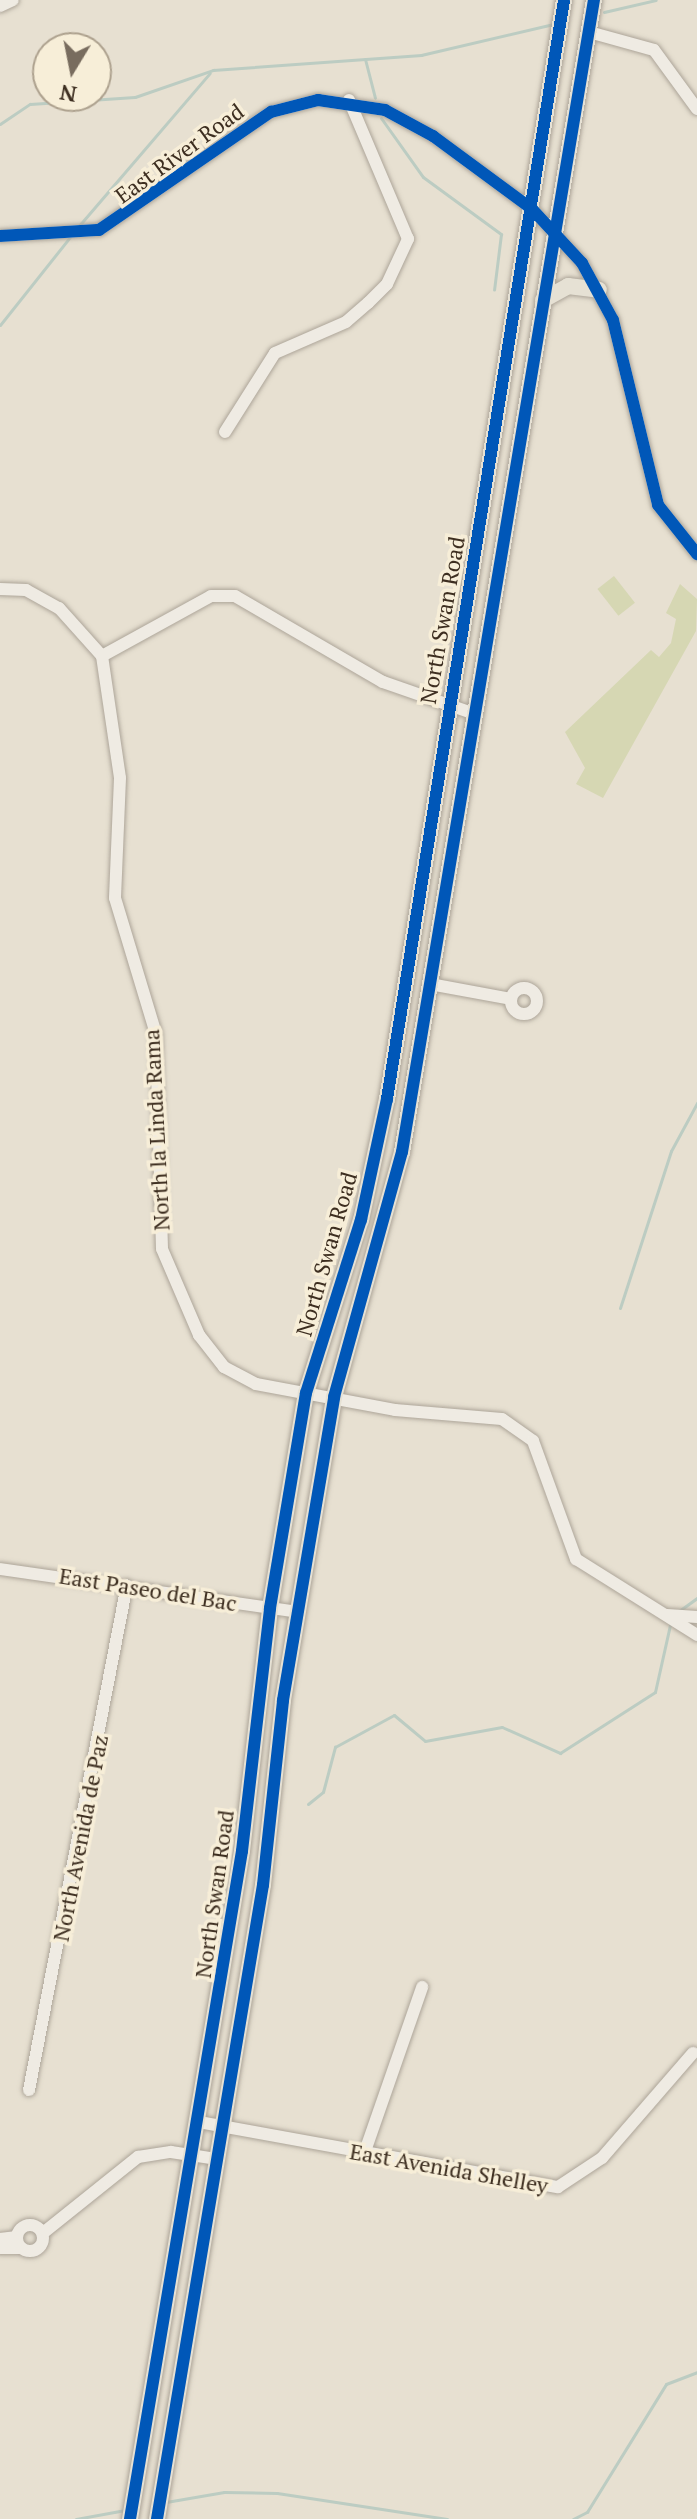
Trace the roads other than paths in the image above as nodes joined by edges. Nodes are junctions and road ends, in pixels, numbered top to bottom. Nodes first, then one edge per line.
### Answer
1 (13, 0) edge
2 (564, 0) edge
3 (594, 0) edge
4 (0, 6) edge
5 (589, 32) junction
6 (349, 100) junction
7 (697, 109) edge
8 (532, 209) junction
9 (554, 232) junction
10 (0, 236) edge
11 (599, 290) junction
12 (543, 300) junction
13 (225, 432) dead end
14 (697, 554) edge
15 (0, 589) edge
16 (102, 656) junction
17 (447, 708) junction
18 (475, 714) junction
19 (430, 984) junction
20 (511, 999) dead end
21 (306, 1393) junction
22 (334, 1397) junction
23 (0, 1569) edge
24 (127, 1585) junction
25 (270, 1608) junction
26 (297, 1612) junction
27 (663, 1615) junction
28 (697, 1617) edge
29 (697, 1635) edge
30 (422, 1987) dead end
31 (693, 2053) dead end
32 (29, 2090) dead end
33 (199, 2122) junction
34 (222, 2127) junction
35 (364, 2154) junction
36 (193, 2155) junction
37 (217, 2159) junction
38 (43, 2233) junction
39 (0, 2239) edge
40 (19, 2242) junction
41 (0, 2248) edge
42 (130, 2519) edge
43 (157, 2519) edge

1 - 4 street
2 - 8 main road, North Swan Road
3 - 5 main road, North Swan Road
5 - 7 street
5 - 9 main road, North Swan Road
6 - 8 street, East River Road
6 - 10 street, East River Road
6 - 13 street
8 - 9 street, East River Road
8 - 17 main road, North Swan Road
9 - 11 street, East River Road
9 - 12 main road, North Swan Road
11 - 12 main road
11 - 14 street, East River Road
12 - 18 main road, North Swan Road
15 - 16 street
16 - 17 street
16 - 21 street, North la Linda Rama
17 - 18 street
17 - 21 main road, North Swan Road
18 - 19 main road, North Swan Road
19 - 20 street
19 - 22 main road, North Swan Road
21 - 22 street, North la Linda Rama
21 - 25 main road, North Swan Road
22 - 26 main road, North Swan Road
22 - 27 street, North la Linda Rama
23 - 24 street, East Paseo del Bac
24 - 25 street, East Paseo del Bac
24 - 32 street, North Avenida de Paz
25 - 26 street, East Paseo del Bac
25 - 33 main road, North Swan Road
26 - 34 main road, North Swan Road
27 - 28 street
27 - 29 street, North la Linda Rama
30 - 35 street
31 - 35 street, East Avenida Shelley
33 - 34 street, East Avenida Shelley
33 - 36 main road, North Swan Road
34 - 35 street, East Avenida Shelley
34 - 37 main road, North Swan Road
36 - 37 street
36 - 38 street
36 - 42 main road, North Swan Road
37 - 43 main road, North Swan Road
38 - 40 street
38 - 40 street
39 - 40 street
40 - 41 street

